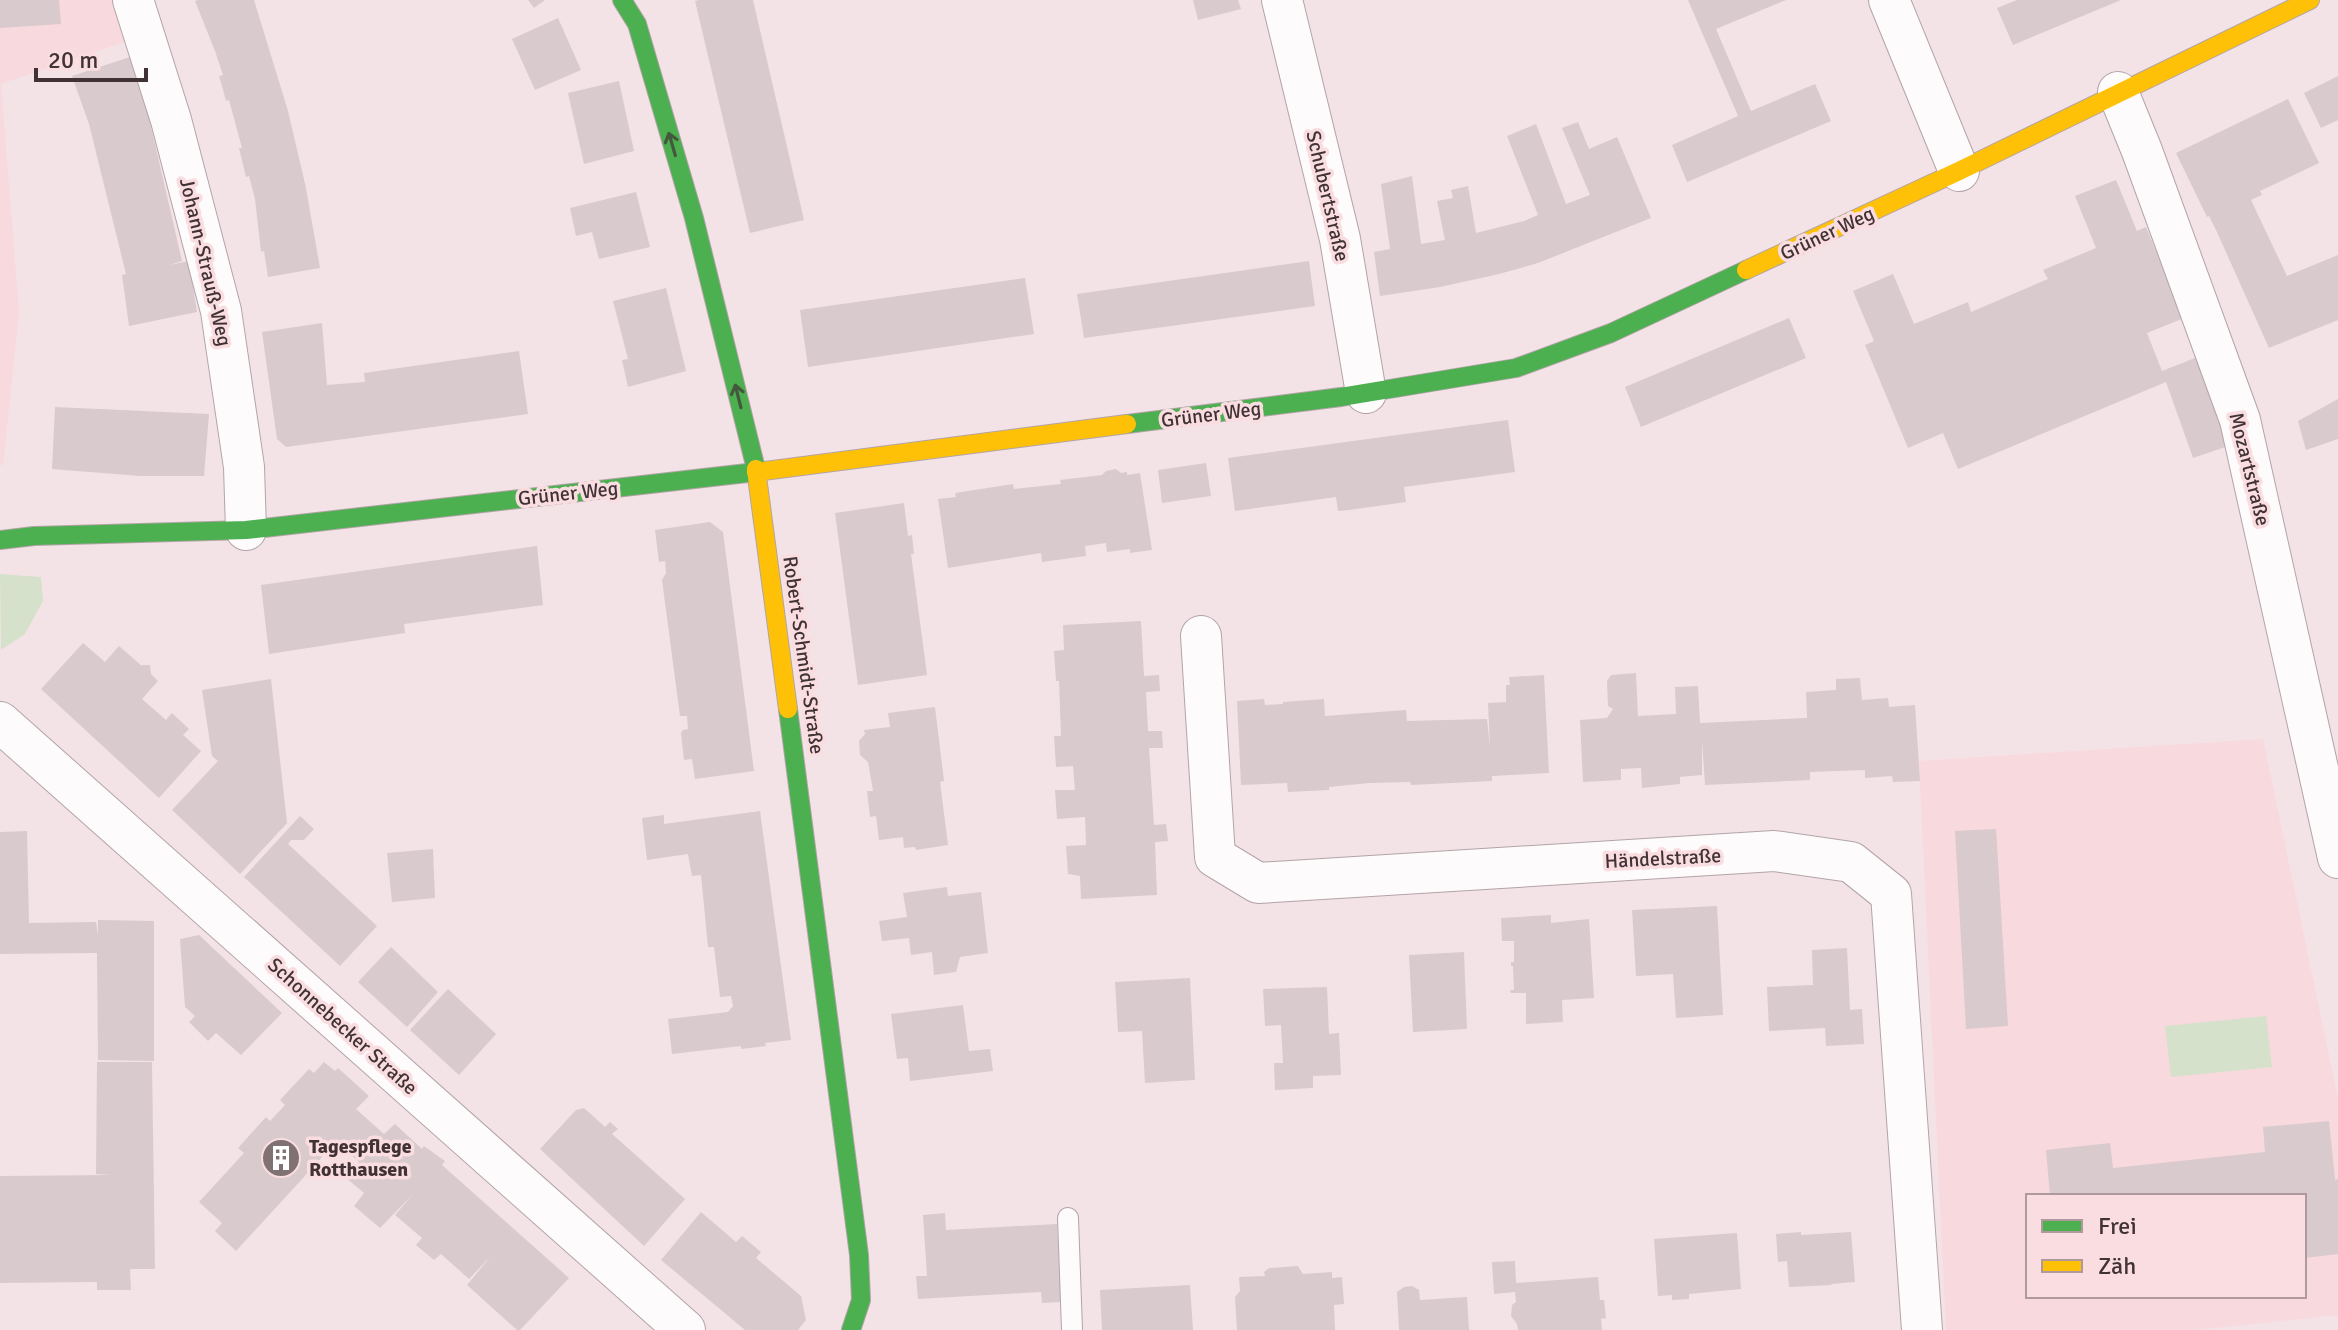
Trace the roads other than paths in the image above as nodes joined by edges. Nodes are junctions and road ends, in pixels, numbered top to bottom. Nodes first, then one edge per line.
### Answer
1 (133, 0) edge
2 (622, 0) edge
3 (1282, 0) edge
4 (1889, 0) edge
5 (2310, 0) edge
6 (2118, 92) junction
7 (1959, 171) junction
8 (1366, 393) junction
9 (757, 472) junction
10 (246, 530) junction
11 (11, 533) edge
12 (1201, 636) dead end
13 (1, 726) edge
14 (2338, 858) edge
15 (1068, 1218) dead end
16 (685, 1330) edge
17 (851, 1330) edge
18 (1072, 1330) edge
19 (1922, 1330) edge

1 - 10 street, Johann-Strauß-Weg
9 -> 2 street, Robert-Schmidt-Straße
3 - 8 street, Schubertstraße
4 - 7 street
5 - 6 street, Grüner Weg
6 - 7 street, Grüner Weg
6 - 14 street, Mozartstraße
7 - 8 street, Grüner Weg
8 - 9 street, Grüner Weg
9 - 10 street, Grüner Weg
9 - 17 street, Robert-Schmidt-Straße
10 - 11 street, Grüner Weg
12 - 19 street, Händelstraße
13 - 16 street, Schonnebecker Straße
15 - 18 lane

